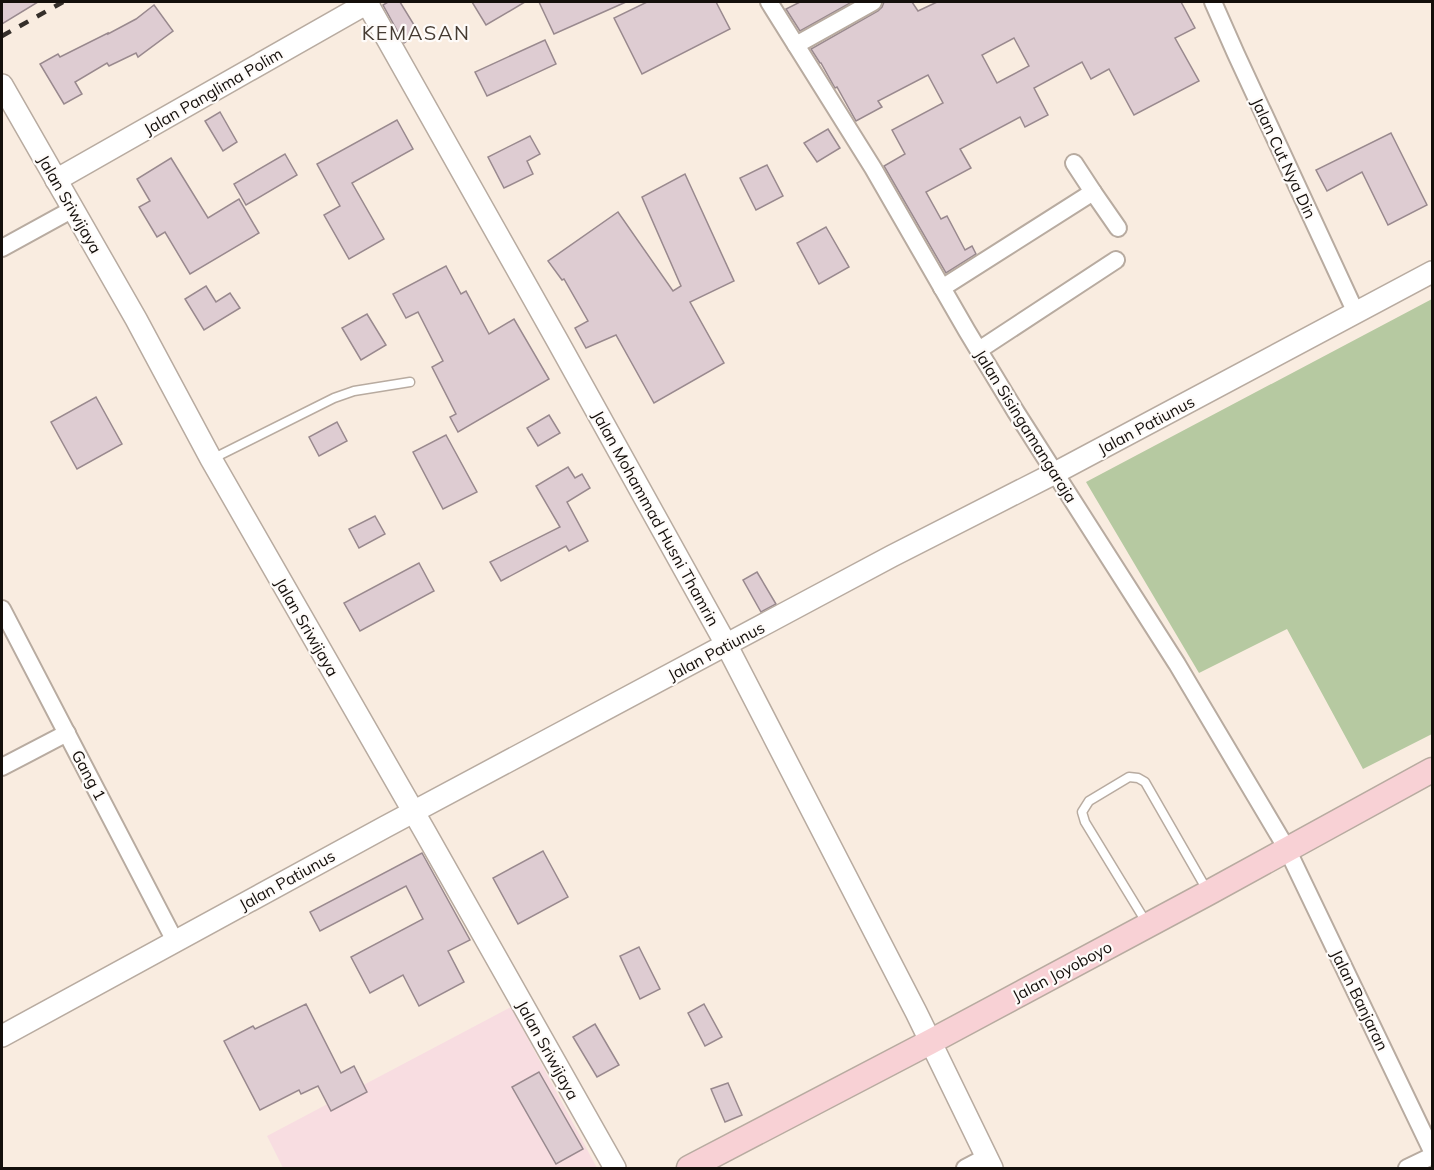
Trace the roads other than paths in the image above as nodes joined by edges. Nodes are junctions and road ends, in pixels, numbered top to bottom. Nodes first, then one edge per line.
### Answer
1 (368, 2) edge
2 (769, 2) edge
3 (873, 2) edge
4 (1213, 2) edge
5 (796, 45) junction
6 (2, 85) edge
7 (1074, 163) dead end
8 (56, 180) junction
9 (1093, 192) junction
10 (73, 209) junction
11 (1118, 228) dead end
12 (2, 248) edge
13 (1116, 260) dead end
14 (1432, 272) edge
15 (942, 288) junction
16 (1356, 313) junction
17 (979, 350) junction
18 (410, 382) dead end
19 (211, 459) junction
20 (1055, 473) junction
21 (2, 609) edge
22 (6, 631) edge
23 (727, 646) junction
24 (67, 733) junction
25 (2, 767) edge
26 (1432, 770) edge
27 (413, 812) junction
28 (1287, 849) junction
29 (1208, 893) junction
30 (1148, 926) junction
31 (175, 941) junction
32 (2, 1036) edge
33 (930, 1042) junction
34 (1432, 1151) edge
35 (1432, 1156) edge
36 (989, 1163) edge
37 (615, 1168) edge
38 (689, 1168) edge
39 (966, 1168) edge
40 (1407, 1168) edge

1 - 8 street, Jalan Panglima Polim
1 - 23 street, Jalan Mohammad Husni Thamrin
2 - 5 street, Jalan Sisingamangaraja
3 - 5 street
4 - 16 street, Jalan Cut Nya Din
5 - 15 street, Jalan Sisingamangaraja
6 - 8 street, Jalan Sriwijaya
7 - 9 street
8 - 10 street, Jalan Sriwijaya
9 - 11 street
9 - 15 street
10 - 12 street
10 - 19 street, Jalan Sriwijaya
13 - 17 street
14 - 16 street, Jalan Patiunus
15 - 17 street, Jalan Sisingamangaraja
16 - 20 street, Jalan Patiunus
17 - 20 street, Jalan Sisingamangaraja
18 - 19 lane
19 - 27 street, Jalan Sriwijaya
20 - 23 street, Jalan Patiunus
20 - 28 street, Jalan Sisingamangaraja
21 - 22 street, Gang 1
22 - 24 street, Gang 1
23 - 27 street, Jalan Patiunus
23 - 33 street, Jalan Mohammad Husni Thamrin
24 - 25 street
24 - 31 street, Gang 1
26 - 28 main road, Jalan Joyoboyo
27 - 31 street, Jalan Patiunus
27 - 37 street, Jalan Sriwijaya
28 - 29 main road, Jalan Joyoboyo
28 - 34 street, Jalan Banjaran
29 - 30 main road, Jalan Joyoboyo
29 - 30 lane
30 - 33 main road, Jalan Joyoboyo
31 - 32 street, Jalan Patiunus
33 - 36 street, Jalan Mohammad Husni Thamrin
33 - 38 main road, Jalan Joyoboyo
35 - 40 street
36 - 39 street

